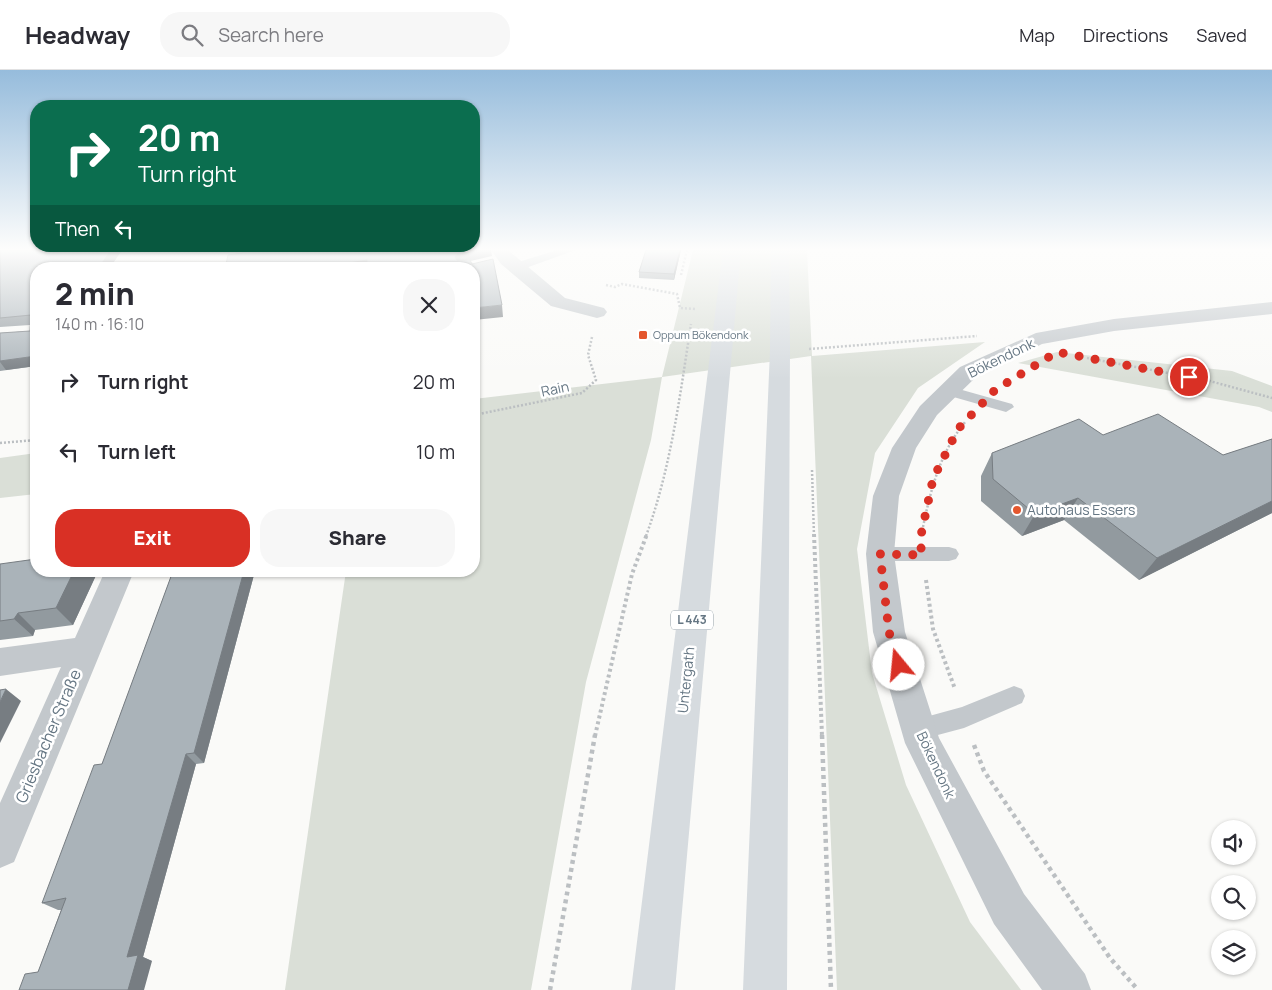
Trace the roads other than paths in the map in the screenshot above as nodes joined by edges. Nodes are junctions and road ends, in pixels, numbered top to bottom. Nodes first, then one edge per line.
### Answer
1 (547, 293) edge
2 (727, 293) edge
3 (780, 293) edge
4 (1272, 308) edge
5 (597, 312) road end
6 (948, 391) junction
7 (1006, 407) dead end
8 (880, 554) junction
9 (949, 554) dead end
10 (117, 577) edge
11 (85, 650) junction
12 (0, 662) edge
13 (1014, 696) dead end
14 (919, 730) junction
15 (0, 848) edge
16 (653, 990) edge
17 (765, 990) edge
18 (1069, 990) edge

1 - 5 street
2 - 16 main road, Untergath / L 443
3 - 17 main road
4 - 6 street, Bökendonk
6 - 7 lane
6 - 8 street, Bökendonk
8 - 9 lane
8 - 14 street, Bökendonk
10 - 11 street, Griesbacher Straße
11 - 12 street, Griesbacher Straße
11 - 15 street, Griesbacher Straße
13 - 14 lane
14 - 18 street, Bökendonk

